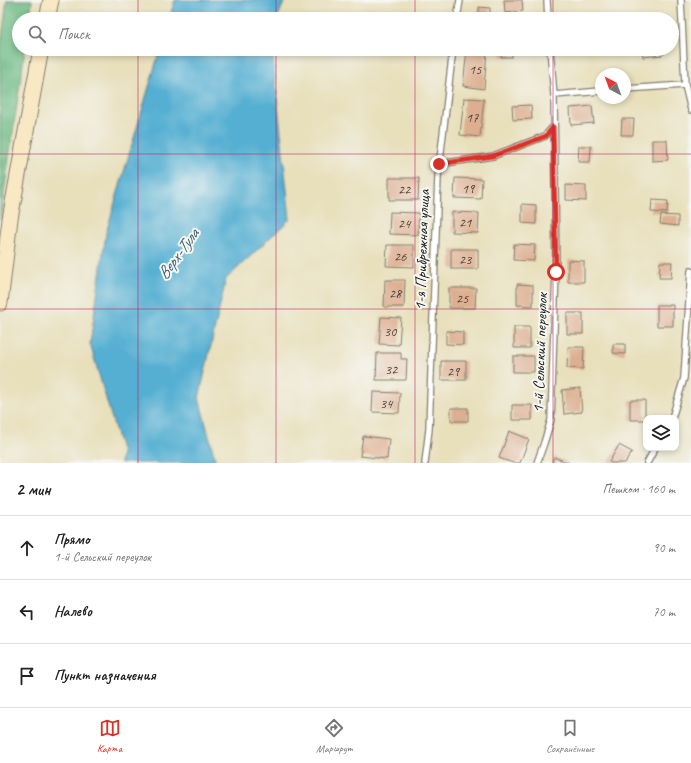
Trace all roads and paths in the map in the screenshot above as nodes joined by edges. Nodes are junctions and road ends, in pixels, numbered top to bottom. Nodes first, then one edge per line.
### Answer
1 (51, 0) edge
2 (460, 0) edge
3 (547, 0) edge
4 (681, 0) edge
5 (48, 12) edge
6 (458, 12) edge
7 (548, 12) edge
8 (41, 56) edge
9 (452, 56) edge
10 (551, 56) edge
11 (685, 85) junction
12 (631, 89) edge
13 (595, 92) edge
14 (554, 95) junction
15 (691, 110) edge
16 (553, 127) junction
17 (439, 164) junction
18 (691, 271) edge
19 (0, 303) edge
20 (673, 415) edge
21 (653, 451) edge
22 (425, 463) edge
23 (537, 463) edge
24 (647, 463) edge

1 - 5 main road
2 - 6 lane
3 - 7 lane
4 - 11 lane
8 - 19 main road
9 - 17 lane, 1-я Прибрежная улица
10 - 14 lane, 1-й Сельский переулок
11 - 12 lane
11 - 15 lane
13 - 14 lane
14 - 16 lane, 1-й Сельский переулок
16 - 17 lane
16 - 23 lane, 1-й Сельский переулок
17 - 22 lane, 1-я Прибрежная улица
18 - 20 lane
21 - 24 lane

